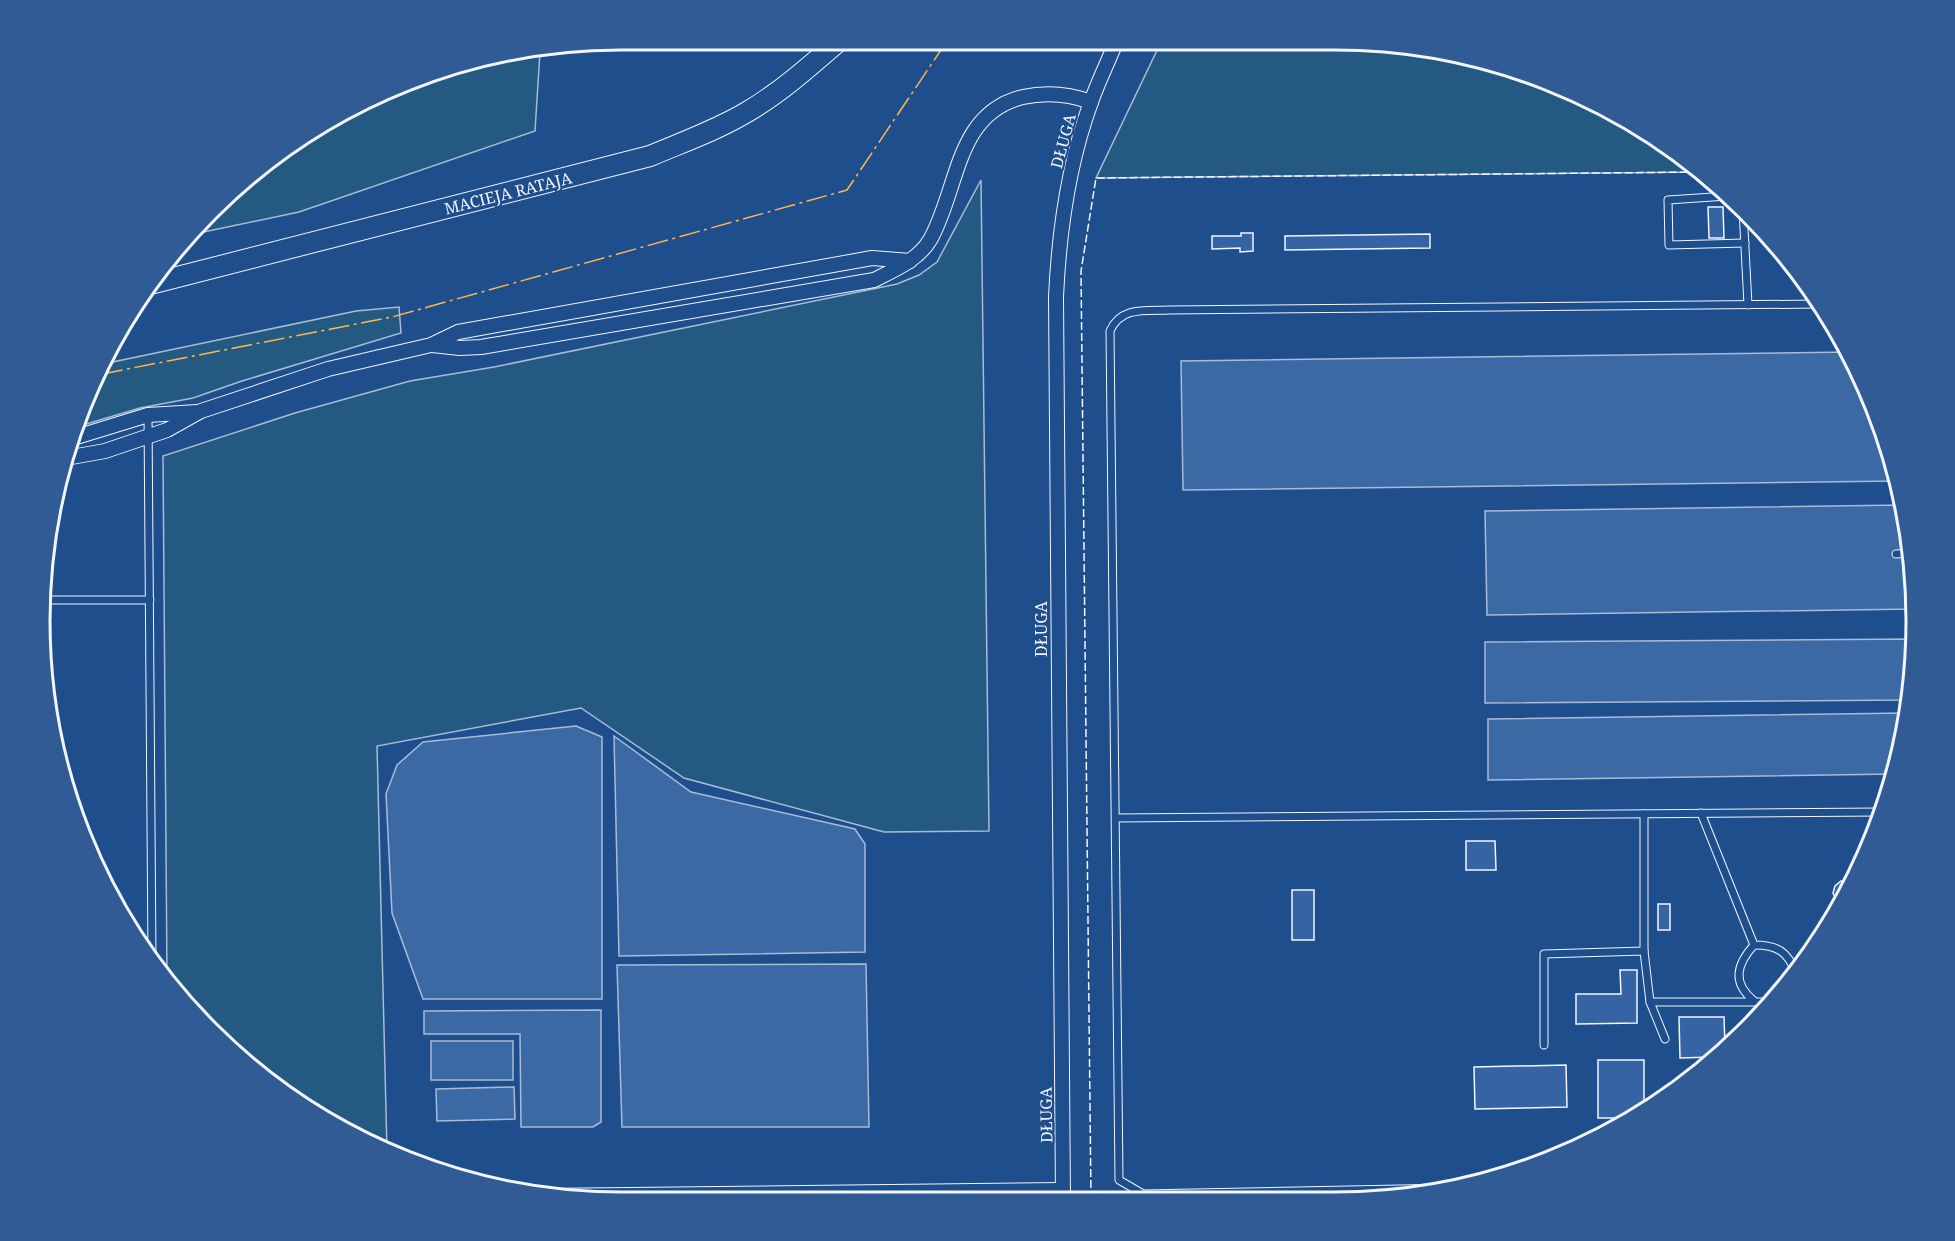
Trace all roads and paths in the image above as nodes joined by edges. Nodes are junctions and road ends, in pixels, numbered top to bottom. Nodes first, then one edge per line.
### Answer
1 (828, 50) edge
2 (1106, 50) edge
3 (1112, 50) edge
4 (1106, 66) junction
5 (1091, 102) junction
6 (1717, 197) edge
7 (1744, 223) edge
8 (1745, 243) junction
9 (910, 261) junction
10 (161, 281) edge
11 (1810, 304) edge
12 (1748, 305) junction
13 (431, 345) junction
14 (201, 411) junction
15 (148, 415) junction
16 (80, 436) edge
17 (149, 436) junction
18 (74, 457) edge
19 (1896, 554) dead end
20 (1902, 554) edge
21 (51, 600) edge
22 (150, 600) junction
23 (1872, 812) edge
24 (1701, 813) junction
25 (1644, 814) junction
26 (1116, 818) junction
27 (1754, 945) junction
28 (152, 946) edge
29 (1644, 951) junction
30 (1792, 963) edge
31 (1650, 1002) junction
32 (1754, 1002) junction
33 (1759, 1002) edge
34 (1665, 1039) dead end
35 (1544, 1045) dead end
36 (1379, 1189) edge
37 (1063, 1192) edge
38 (1140, 1192) edge
39 (1246, 1192) edge

1 - 10 main road, MACIEJA RATAJA
2 - 4 street, DŁUGA
3 - 4 street, DŁUGA
4 - 5 street, DŁUGA
5 - 9 street
5 - 37 street, DŁUGA
6 - 8 lane
7 - 8 lane
8 - 12 lane
9 - 13 street
9 - 13 street
11 - 12 lane
12 - 26 lane
13 - 14 street
14 - 15 street
14 - 17 street
15 - 16 street
15 - 17 lane
17 - 18 street
17 - 22 lane
19 - 20 lane
21 - 22 lane
22 - 28 lane
23 - 24 lane
24 - 25 lane
24 - 27 lane
25 - 26 lane
25 - 29 lane
26 - 38 lane
27 - 30 lane
27 - 32 lane
29 - 31 lane
29 - 35 lane
31 - 32 lane
31 - 34 lane
32 - 33 lane
36 - 39 lane

